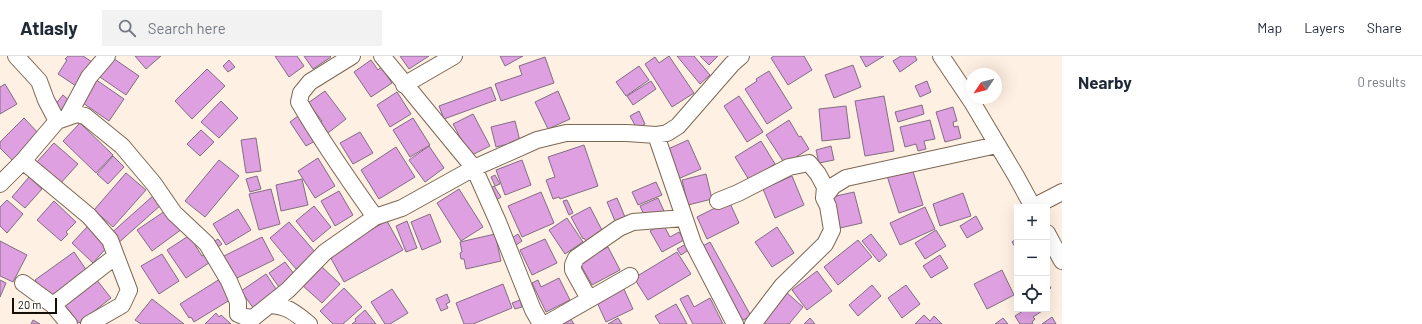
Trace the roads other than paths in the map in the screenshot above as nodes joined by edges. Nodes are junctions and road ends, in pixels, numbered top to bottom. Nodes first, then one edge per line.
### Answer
1 (16, 56) edge
2 (107, 56) edge
3 (352, 56) edge
4 (382, 56) edge
5 (454, 56) edge
6 (741, 56) edge
7 (941, 56) edge
8 (404, 85) junction
9 (62, 119) junction
10 (656, 135) junction
11 (997, 145) junction
12 (23, 161) junction
13 (474, 168) junction
14 (0, 184) edge
15 (1062, 192) edge
16 (824, 198) junction
17 (718, 201) dead end
18 (1031, 204) edge
19 (1039, 204) edge
20 (375, 217) junction
21 (684, 218) junction
22 (1050, 239) edge
23 (116, 256) junction
24 (1062, 261) edge
25 (630, 276) dead end
26 (23, 283) dead end
27 (589, 299) junction
28 (53, 305) junction
29 (270, 305) junction
30 (69, 324) edge
31 (89, 324) edge
32 (309, 324) edge
33 (541, 324) edge
34 (546, 324) edge
35 (735, 324) edge
36 (753, 324) edge

1 - 9 street
2 - 9 street
3 - 20 street
4 - 8 street
5 - 8 street
6 - 10 street
7 - 11 street
8 - 13 street
9 - 12 street
9 - 29 street
10 - 13 street
10 - 21 street
11 - 16 street
11 - 18 street
12 - 14 street
12 - 23 street
13 - 20 street
13 - 33 street
15 - 19 street
16 - 17 street
16 - 36 street
20 - 29 street
21 - 27 street
21 - 35 street
22 - 24 street
23 - 28 street
23 - 31 street
25 - 27 street
26 - 28 street
27 - 34 street
28 - 30 street
29 - 32 street

